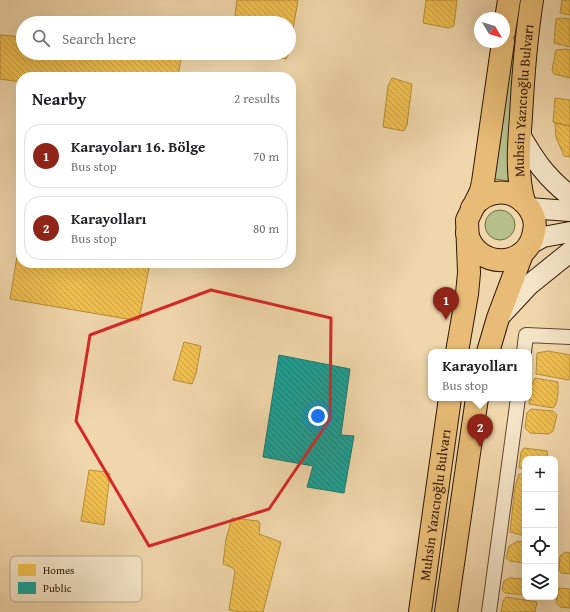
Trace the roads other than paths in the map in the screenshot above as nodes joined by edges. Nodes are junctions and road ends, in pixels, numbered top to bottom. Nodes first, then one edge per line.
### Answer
1 (508, 0) edge
2 (532, 0) edge
3 (506, 12) edge
4 (502, 48) edge
5 (520, 135) junction
6 (570, 196) edge
7 (526, 205) junction
8 (472, 208) junction
9 (570, 211) edge
10 (467, 232) junction
11 (570, 232) edge
12 (526, 249) junction
13 (570, 252) edge
14 (498, 318) junction
15 (570, 337) edge
16 (458, 349) edge
17 (489, 349) edge
18 (524, 349) edge
19 (450, 401) edge
20 (477, 401) edge
21 (518, 401) edge
22 (420, 612) edge
23 (446, 612) edge
24 (490, 612) edge

1 - 3 main road, Muhsin Yazıcıoğlu Bulvarı
2 - 5 main road, Muhsin Yazıcıoğlu Bulvarı
4 - 8 main road, Muhsin Yazıcıoğlu Bulvarı
5 - 6 main road
5 - 7 main road, Muhsin Yazıcıoğlu Bulvarı
7 - 8 main road, Muhsin Yazıcıoğlu Bulvarı
7 - 9 main road
7 - 12 main road, Muhsin Yazıcıoğlu Bulvarı
8 - 10 main road, Muhsin Yazıcıoğlu Bulvarı
10 - 12 main road
10 - 16 main road, Muhsin Yazıcıoğlu Bulvarı
11 - 12 main road
12 - 14 main road, Muhsin Yazıcıoğlu Bulvarı
13 - 14 main road
14 - 17 main road, Muhsin Yazıcıoğlu Bulvarı
15 - 18 street
19 - 22 main road, Muhsin Yazıcıoğlu Bulvarı
20 - 23 main road, Muhsin Yazıcıoğlu Bulvarı
21 - 24 street

